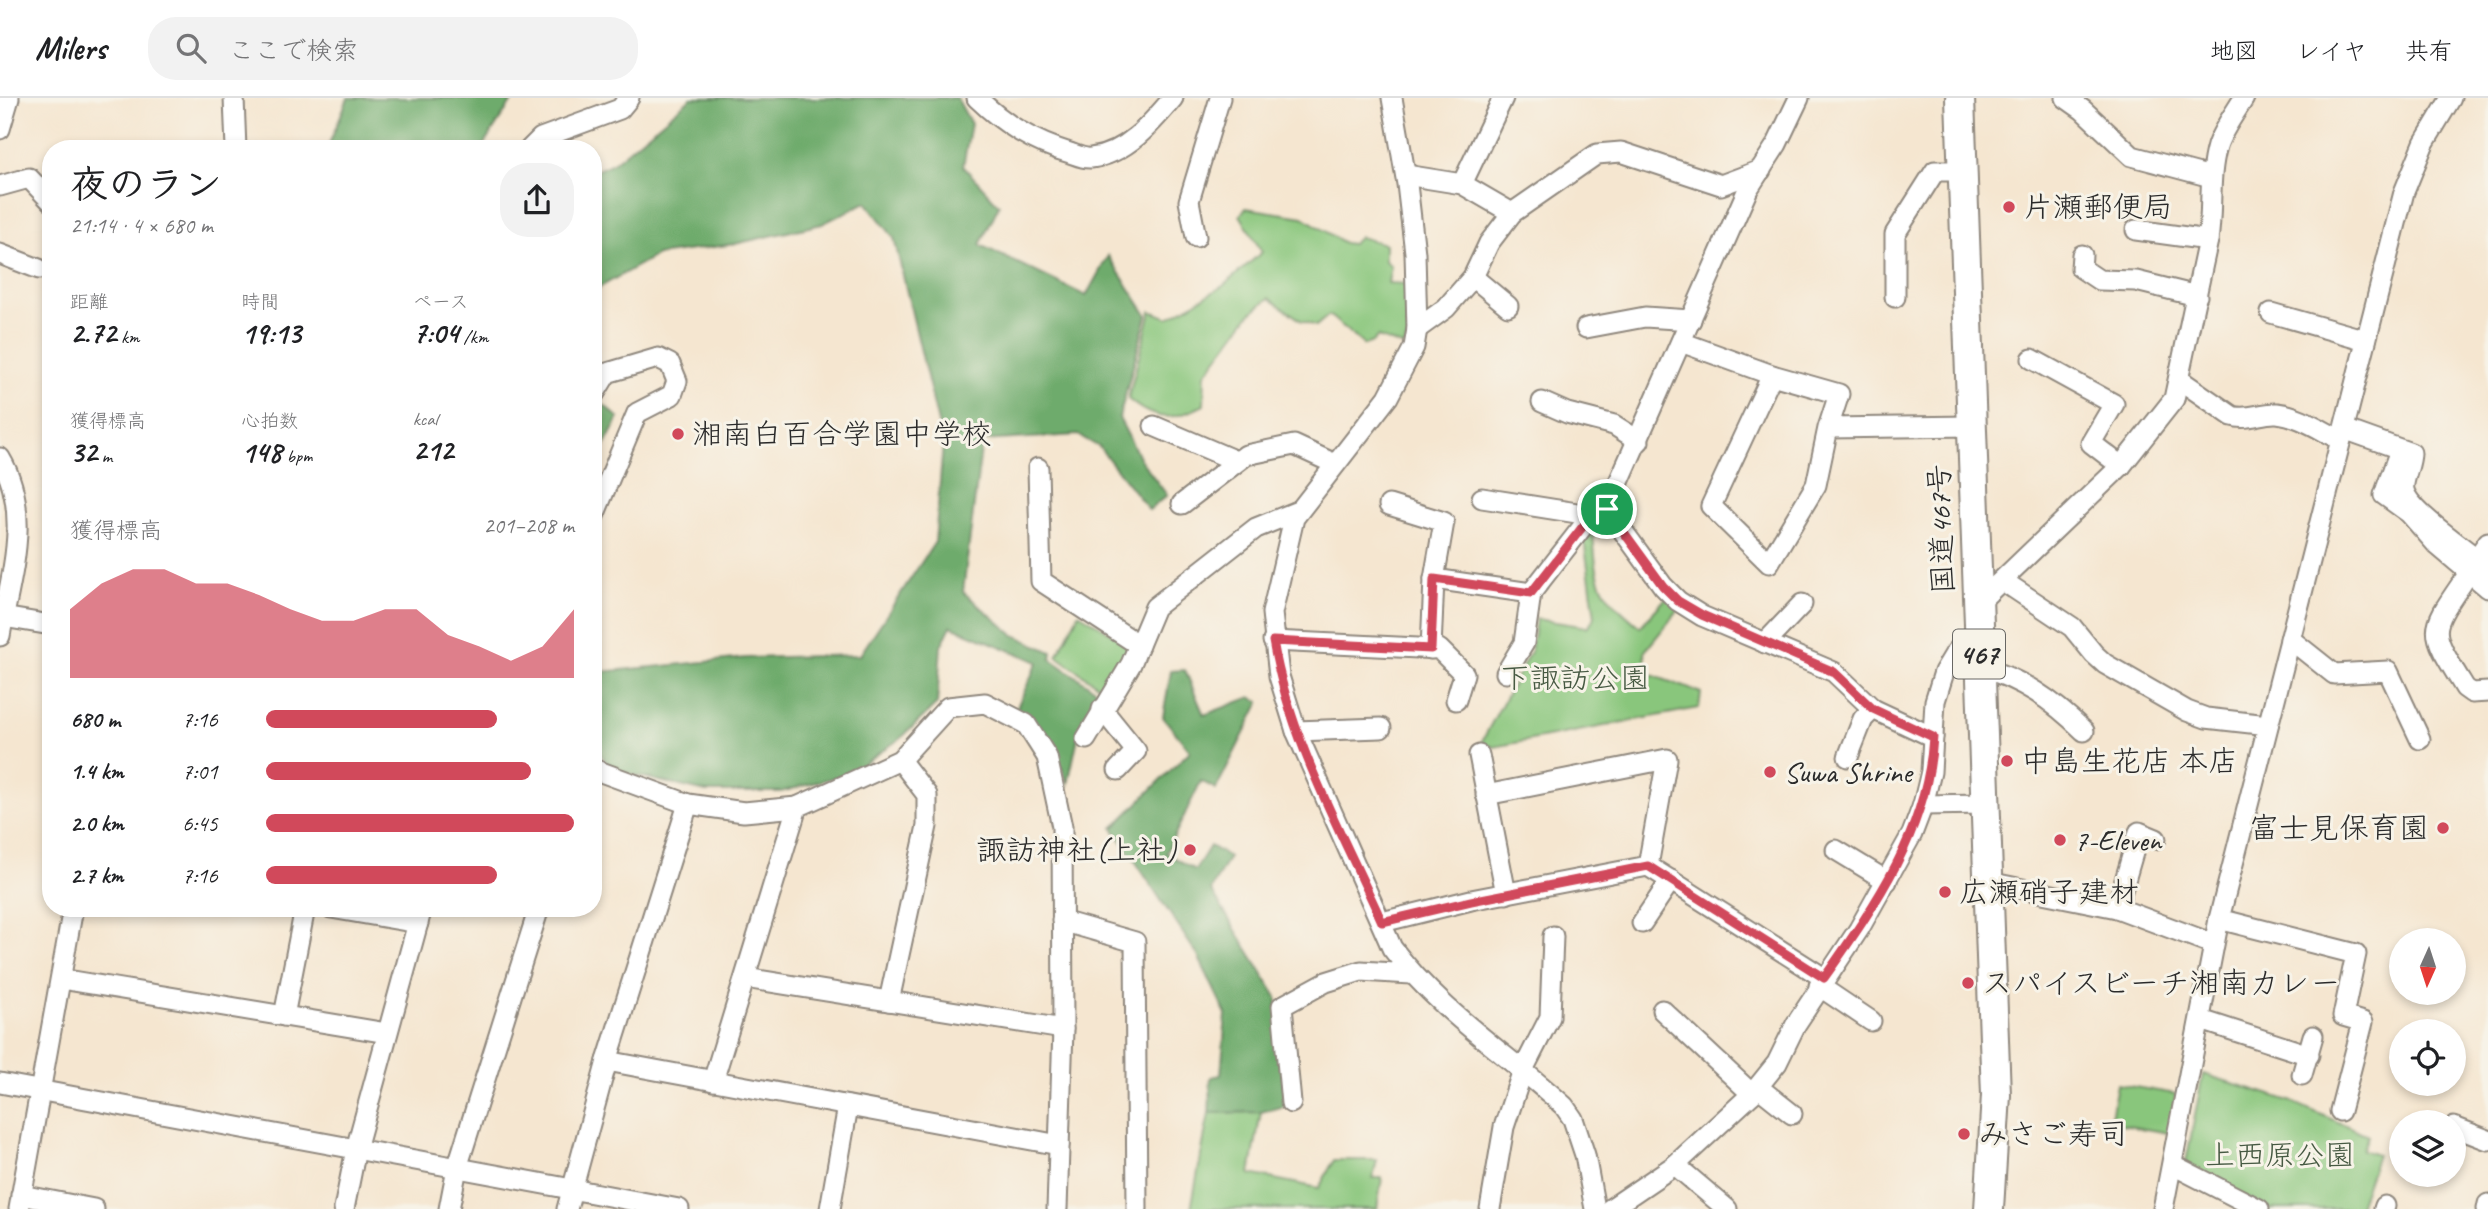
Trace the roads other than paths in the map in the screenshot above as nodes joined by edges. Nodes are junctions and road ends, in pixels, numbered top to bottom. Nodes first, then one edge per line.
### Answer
1 (9, 98) edge
2 (234, 98) edge
3 (629, 98) edge
4 (977, 98) edge
5 (1173, 98) edge
6 (1220, 98) edge
7 (1392, 98) edge
8 (1503, 98) edge
9 (1799, 98) edge
10 (1960, 98) edge
11 (2066, 98) edge
12 (2244, 98) edge
13 (2451, 98) edge
14 (0, 129) edge
15 (236, 140) edge
16 (539, 140) edge
17 (1761, 170) junction
18 (1963, 172) junction
19 (1406, 175) junction
20 (2211, 177) junction
21 (1462, 184) junction
22 (0, 186) edge
23 (42, 192) edge
24 (1512, 213) junction
25 (2136, 230) dead end
26 (1196, 237) dead end
27 (2208, 240) junction
28 (0, 254) edge
29 (2082, 255) dead end
30 (39, 269) dead end
31 (1474, 277) junction
32 (2197, 296) junction
33 (1895, 297) dead end
34 (1508, 306) dead end
35 (2271, 313) dead end
36 (1691, 320) junction
37 (1586, 328) dead end
38 (1417, 329) junction
39 (2366, 340) junction
40 (1681, 342) junction
41 (2032, 359) dead end
42 (1772, 375) junction
43 (2180, 380) junction
44 (602, 381) edge
45 (1542, 402) dead end
46 (1154, 426) dead end
47 (1971, 426) junction
48 (1828, 428) junction
49 (2342, 434) junction
50 (1639, 441) junction
51 (0, 458) edge
52 (1236, 461) junction
53 (1335, 464) junction
54 (2120, 466) junction
55 (1038, 468) dead end
56 (602, 497) edge
57 (1482, 498) dead end
58 (1182, 504) dead end
59 (1389, 505) dead end
60 (1298, 511) junction
61 (1601, 513) junction
62 (2483, 557) edge
63 (1434, 579) junction
64 (2003, 581) junction
65 (2488, 588) edge
66 (1531, 593) junction
67 (1802, 604) dead end
68 (1977, 618) junction
69 (42, 625) edge
70 (2, 626) edge
71 (2290, 639) junction
72 (1273, 641) junction
73 (1765, 643) junction
74 (1139, 645) junction
75 (1431, 649) junction
76 (1979, 666) junction
77 (1506, 673) dead end
78 (2488, 692) edge
79 (1456, 700) dead end
80 (1102, 709) junction
81 (1873, 709) junction
82 (2268, 726) junction
83 (1381, 728) dead end
84 (1296, 731) junction
85 (2084, 731) dead end
86 (1933, 737) junction
87 (1086, 739) dead end
88 (2420, 739) dead end
89 (1479, 755) dead end
90 (1848, 757) dead end
91 (900, 760) junction
92 (1118, 770) dead end
93 (602, 772) edge
94 (1486, 795) junction
95 (688, 804) junction
96 (1985, 804) junction
97 (1923, 805) junction
98 (797, 807) junction
99 (2156, 839) dead end
100 (1836, 850) dead end
101 (1648, 866) junction
102 (1671, 880) junction
103 (1887, 881) junction
104 (1988, 882) junction
105 (1506, 894) junction
106 (2117, 908) junction
107 (71, 917) edge
108 (303, 917) edge
109 (420, 917) edge
110 (536, 917) edge
111 (2218, 919) junction
112 (1062, 921) junction
113 (1382, 922) junction
114 (1642, 923) dead end
115 (1553, 936) dead end
116 (2213, 944) junction
117 (1411, 974) junction
118 (745, 978) junction
119 (61, 979) junction
120 (1821, 982) junction
121 (889, 1001) junction
122 (1662, 1010) dead end
123 (284, 1016) junction
124 (2201, 1020) junction
125 (1871, 1021) dead end
126 (1063, 1029) junction
127 (387, 1034) junction
128 (607, 1061) junction
129 (1523, 1070) junction
130 (2302, 1075) dead end
131 (713, 1081) junction
132 (0, 1083) edge
133 (40, 1091) junction
134 (1755, 1091) junction
135 (1291, 1103) dead end
136 (848, 1106) junction
137 (2340, 1111) dead end
138 (1791, 1114) dead end
139 (2466, 1132) edge
140 (2488, 1140) edge
141 (1059, 1145) junction
142 (356, 1149) junction
143 (1675, 1166) junction
144 (2173, 1166) junction
145 (457, 1168) junction
146 (571, 1189) junction
147 (20, 1202) edge
148 (94, 1209) edge
149 (344, 1209) edge
150 (449, 1209) edge
151 (567, 1209) edge
152 (679, 1209) edge
153 (830, 1209) edge
154 (1057, 1209) edge
155 (1137, 1209) edge
156 (1490, 1209) edge
157 (1595, 1209) edge
158 (1610, 1209) edge
159 (1727, 1209) edge
160 (1989, 1209) edge
161 (2163, 1209) edge
162 (2259, 1209) edge

1 - 14 street
2 - 15 street
3 - 16 street
4 - 5 street
6 - 26 street
7 - 19 street
8 - 21 street
9 - 17 street
10 - 18 highway, 国道467号 / 467
11 - 20 street
12 - 20 street
13 - 39 street
17 - 24 street
17 - 36 street
18 - 33 street
18 - 47 highway, 国道467号 / 467
19 - 21 street
19 - 38 street
20 - 27 street
21 - 24 street
22 - 23 street
24 - 31 street
25 - 27 street
27 - 32 street
28 - 30 street
29 - 32 street
31 - 34 street
31 - 38 street
32 - 43 street
35 - 39 street
36 - 37 street
36 - 40 street
38 - 53 street
39 - 49 street
40 - 42 street
40 - 50 street
41 - 54 street
42 - 48 street
42 - 48 street
43 - 49 street
43 - 54 street
44 - 56 street
45 - 50 street
46 - 52 street
47 - 48 street
47 - 68 highway, 国道467号 / 467
49 - 62 street
49 - 71 street
50 - 61 street
51 - 70 street
52 - 53 street
52 - 58 street
53 - 60 street
54 - 64 street
55 - 74 street
57 - 61 street
59 - 63 street
60 - 72 street
60 - 74 street
61 - 66 street
61 - 73 street
62 - 65 street
62 - 78 street
63 - 66 street
63 - 75 street
64 - 68 street
64 - 82 street
66 - 77 street
67 - 73 street
68 - 76 highway, 国道467号 / 467
68 - 86 street
69 - 70 street
71 - 82 street
71 - 88 street
72 - 75 street
72 - 84 street
73 - 81 street
74 - 80 street
75 - 79 street
76 - 85 street
76 - 96 highway, 国道467号 / 467
80 - 87 street
80 - 92 street
81 - 86 street
81 - 90 street
82 - 111 street
83 - 84 street
84 - 113 street
86 - 97 street
89 - 94 street
91 - 98 street
91 - 112 street
91 - 121 street
93 - 95 street
94 - 101 street
94 - 105 street
95 - 98 street
95 - 128 street
96 - 97 street
96 - 104 highway, 国道467号 / 467
97 - 103 street
98 - 118 street
99 - 106 street
100 - 103 street
101 - 102 street
101 - 105 street
102 - 114 street
102 - 120 street
103 - 120 street
104 - 106 street
104 - 160 highway, 国道467号 / 467
105 - 113 street
106 - 116 street
107 - 119 street
108 - 123 street
109 - 127 street
110 - 145 street
111 - 116 street
111 - 137 street
112 - 126 street
112 - 155 street
113 - 117 street
115 - 129 street
116 - 124 street
117 - 129 street
117 - 135 street
118 - 121 street
118 - 131 street
119 - 123 street
119 - 133 street
120 - 125 street
120 - 134 street
121 - 126 street
122 - 134 street
123 - 127 street
124 - 130 street
124 - 144 street
126 - 141 street
127 - 142 street
128 - 131 street
128 - 146 street
129 - 156 street
129 - 157 street
131 - 136 street
132 - 133 street
133 - 142 street
133 - 147 street
134 - 138 street
134 - 143 street
136 - 141 street
136 - 153 street
139 - 140 street
141 - 154 street
142 - 145 street
142 - 149 street
143 - 158 street
143 - 159 street
144 - 161 street
144 - 162 street
145 - 146 street
145 - 150 street
146 - 151 street
146 - 152 street
147 - 148 street

